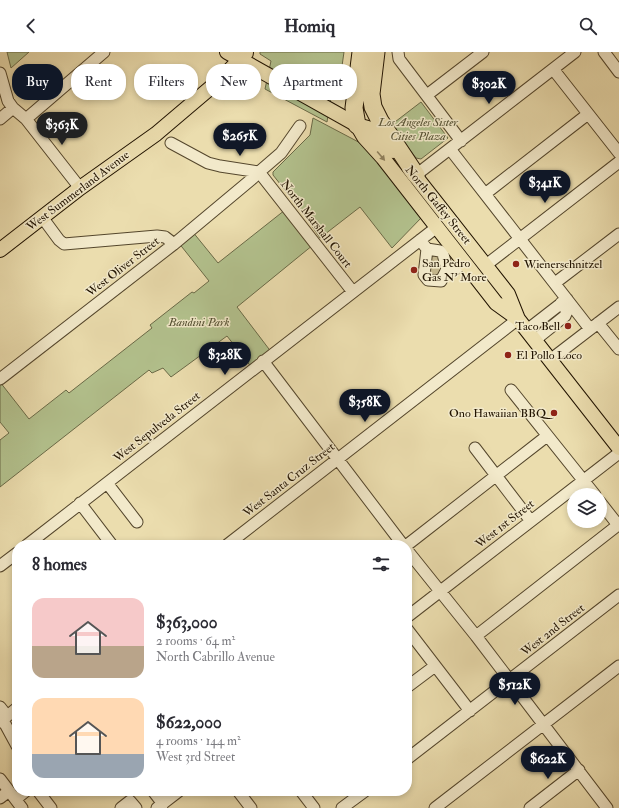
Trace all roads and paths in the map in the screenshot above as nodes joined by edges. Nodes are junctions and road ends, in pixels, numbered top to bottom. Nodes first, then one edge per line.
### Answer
1 (104, 52) edge
2 (361, 52) edge
3 (376, 52) edge
4 (398, 52) edge
5 (483, 52) edge
6 (575, 52) edge
7 (604, 52) edge
8 (238, 54) edge
9 (553, 69) junction
10 (619, 72) edge
11 (0, 73) edge
12 (427, 96) junction
13 (13, 108) junction
14 (588, 114) junction
15 (0, 119) edge
16 (26, 119) junction
17 (357, 125) junction
18 (300, 126) dead end
19 (461, 140) junction
20 (171, 143) dead end
21 (450, 149) junction
22 (619, 154) edge
23 (619, 162) edge
24 (259, 172) junction
25 (416, 175) junction
26 (80, 188) junction
27 (485, 194) junction
28 (42, 217) junction
29 (437, 227) junction
30 (619, 234) edge
31 (520, 239) junction
32 (420, 240) junction
33 (174, 244) junction
34 (2, 245) edge
35 (464, 263) junction
36 (486, 265) junction
37 (555, 283) junction
38 (353, 292) junction
39 (564, 301) junction
40 (619, 306) edge
41 (594, 326) junction
42 (527, 329) junction
43 (619, 349) edge
44 (550, 360) junction
45 (263, 361) junction
46 (0, 379) edge
47 (510, 390) dead end
48 (547, 436) junction
49 (475, 448) dead end
50 (619, 448) edge
51 (619, 453) edge
52 (336, 460) junction
53 (496, 475) junction
54 (583, 480) junction
55 (107, 483) junction
56 (589, 488) edge
57 (80, 503) junction
58 (607, 511) edge
59 (530, 520) junction
60 (137, 522) dead end
61 (33, 540) edge
62 (108, 540) edge
63 (233, 540) edge
64 (399, 540) edge
65 (412, 541) edge
66 (412, 556) edge
67 (12, 557) edge
68 (0, 566) edge
69 (440, 592) junction
70 (619, 595) edge
71 (412, 613) edge
72 (412, 636) edge
73 (476, 636) junction
74 (435, 666) junction
75 (619, 666) edge
76 (510, 680) junction
77 (412, 683) edge
78 (12, 711) edge
79 (470, 711) junction
80 (2, 716) edge
81 (544, 725) junction
82 (12, 736) edge
83 (412, 755) edge
84 (579, 770) junction
85 (0, 779) edge
86 (12, 794) edge
87 (42, 796) edge
88 (155, 796) edge
89 (173, 796) edge
90 (242, 796) edge
91 (305, 796) edge
92 (358, 796) edge
93 (0, 798) edge
94 (16, 799) edge
95 (160, 806) edge
96 (51, 808) edge
97 (121, 808) edge
98 (136, 808) edge
99 (250, 808) edge
100 (314, 808) edge
101 (342, 808) edge
102 (435, 808) edge
103 (530, 808) edge
104 (607, 808) edge

1 - 16 street
2 - 17 highway
3 - 25 highway
4 - 12 street
5 - 12 street
6 - 9 street
7 - 10 street
8 - 17 main road, North Gaffey Street
8 - 26 main road, West Summerland Avenue
9 - 14 street
9 - 19 street
11 - 13 street
12 - 19 street
13 - 15 street
13 - 16 street
14 - 22 street
14 - 27 street
16 - 26 street
17 - 25 main road, North Gaffey Street
17 -> 29 main road, North Gaffey Street
18 - 24 street
19 - 21 street
20 - 24 street
21 - 25 street
21 - 27 street
23 - 31 street
24 - 33 street, West Oliver Street
24 - 38 street, North Marshall Court
25 - 36 main road, North Gaffey Street
26 - 28 main road, West Summerland Avenue
27 - 31 street
28 - 33 street
28 - 34 main road, West Summerland Avenue
29 - 32 street, West Sepulveda Street
29 - 35 main road, North Gaffey Street
30 - 37 street
31 - 36 street
31 - 37 street
32 - 35 street
32 - 38 street, West Sepulveda Street
33 - 46 street, West Oliver Street
35 - 42 main road, North Gaffey Street
36 - 42 main road, North Gaffey Street
37 - 39 street
38 - 45 street, West Sepulveda Street
39 - 41 street
39 - 42 street, West Santa Cruz Street
40 - 41 street
41 - 43 street
41 - 44 street
42 - 44 main road, North Gaffey Street
42 - 52 street, West Santa Cruz Street
44 - 50 main road, North Gaffey Street
45 - 52 street
45 - 55 street, West Sepulveda Street
47 - 48 street
48 - 53 street
48 - 54 street
49 - 53 street
51 - 54 street, West 1st Street
52 - 63 street, West Santa Cruz Street
52 - 64 street
53 - 59 street
53 - 65 street
54 - 56 street
54 - 59 street, West 1st Street
55 - 57 street, West Sepulveda Street
55 - 60 street
57 - 61 street, West Sepulveda Street
57 - 62 street
58 - 73 street
59 - 69 street, West 1st Street
66 - 69 street
67 - 68 street
69 - 71 street, West 1st Street
69 - 73 street
70 - 76 street, West 2nd Street
72 - 74 street
73 - 76 street
74 - 77 street
74 - 79 street
75 - 81 street
76 - 79 street, West 2nd Street
76 - 81 street
78 - 80 street
79 - 83 street, West 2nd Street
80 - 82 street
81 - 84 street
81 - 102 street
84 - 103 street
84 - 104 street
85 - 86 street
87 - 96 street
88 - 95 street
89 - 95 street
90 - 99 street
91 - 100 street
92 - 101 street
93 - 94 street
97 - 98 street

